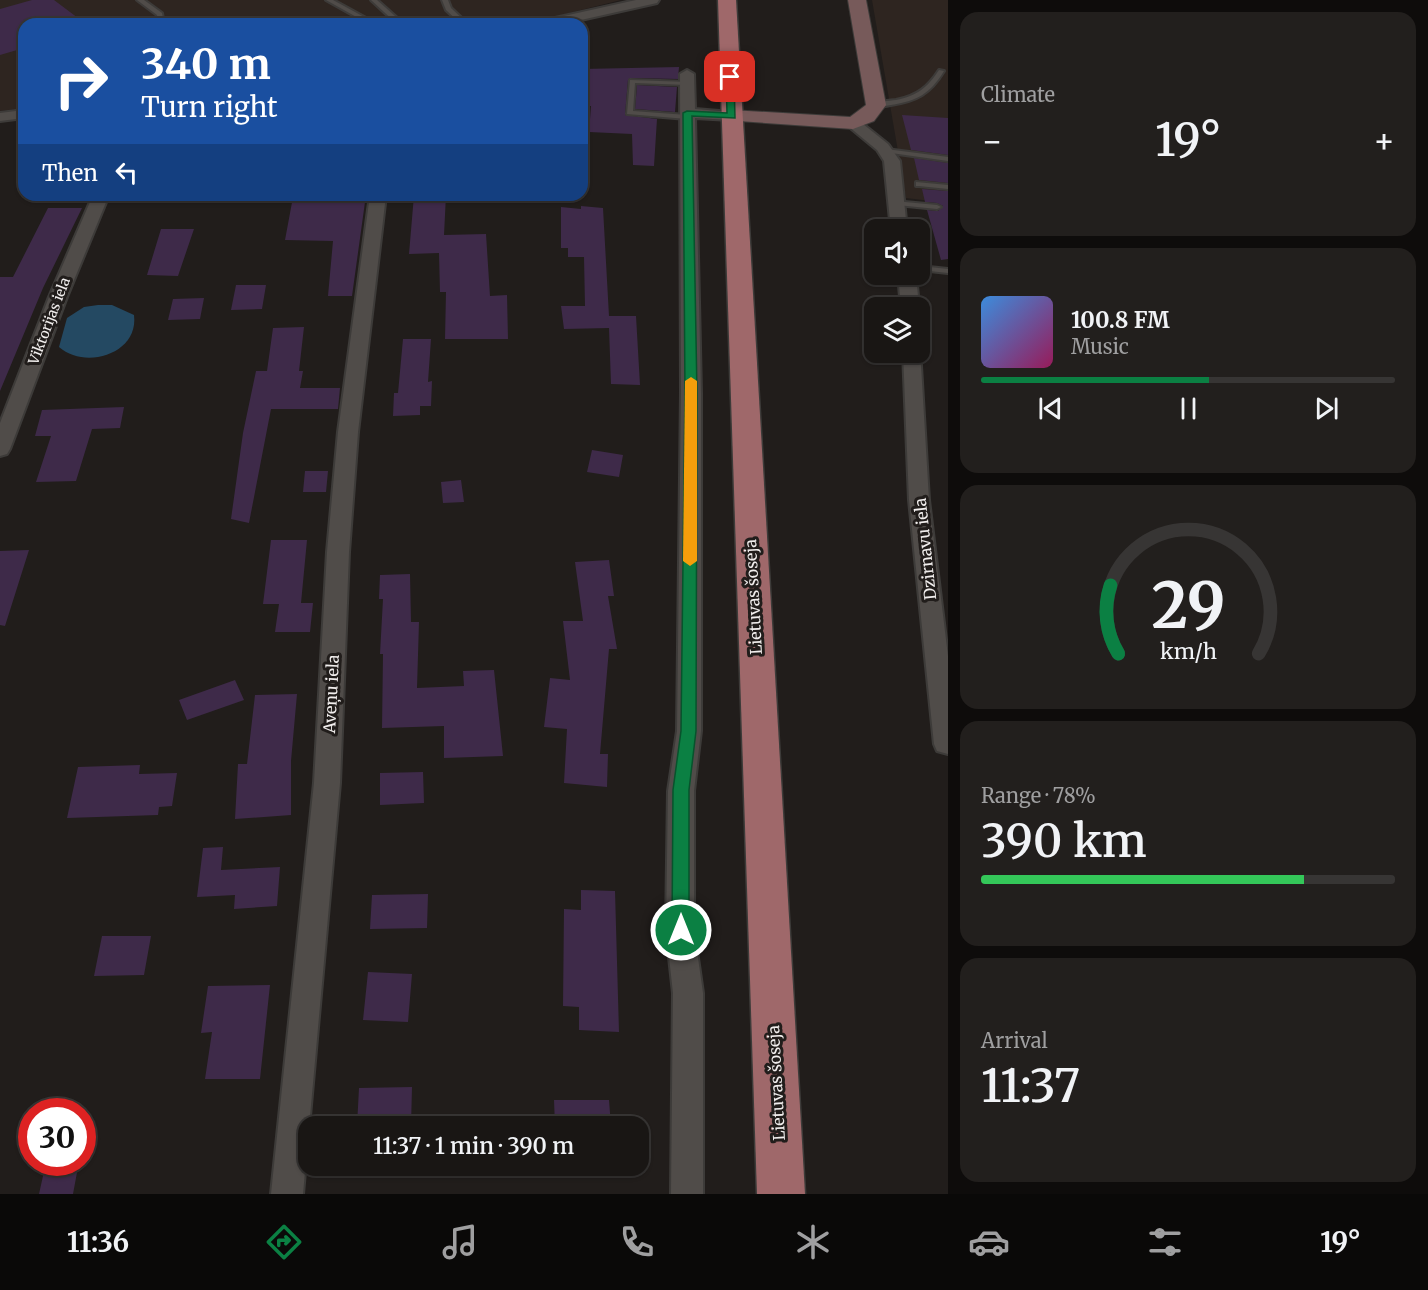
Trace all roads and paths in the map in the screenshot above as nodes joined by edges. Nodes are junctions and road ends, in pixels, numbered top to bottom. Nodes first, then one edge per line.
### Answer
1 (141, 0) edge
2 (329, 0) edge
3 (374, 0) edge
4 (445, 0) edge
5 (652, 0) edge
6 (727, 0) edge
7 (856, 0) edge
8 (627, 2) edge
9 (160, 18) edge
10 (363, 18) edge
11 (394, 18) edge
12 (458, 18) edge
13 (568, 18) edge
14 (941, 71) dead end
15 (687, 79) joint
16 (876, 105) junction
17 (18, 115) edge
18 (687, 115) junction
19 (732, 116) junction
20 (0, 117) edge
21 (853, 123) junction
22 (886, 151) junction
23 (948, 159) edge
24 (919, 184) dead end
25 (948, 188) edge
26 (98, 201) edge
27 (377, 201) edge
28 (897, 203) junction
29 (937, 207) dead end
30 (898, 219) edge
31 (930, 269) edge
32 (948, 271) edge
33 (913, 363) edge
34 (0, 449) edge
35 (946, 744) dead end
36 (287, 1194) edge
37 (687, 1194) edge
38 (781, 1194) edge

1 - 9 lane
2 - 10 lane
3 - 11 lane
4 - 12 lane
5 - 8 street
6 - 19 main road, Lietuvas šoseja
7 - 16 street
8 - 13 street
14 - 16 lane
15 - 18 street
15 - 18 lane
16 - 21 street
17 - 20 street
18 - 19 street
18 - 37 street
19 - 21 street
19 - 38 main road, Lietuvas šoseja
21 - 22 street
22 - 23 lane
22 - 28 street
24 - 25 lane
26 - 34 street, Viktorijas iela
27 - 36 street, Aveņu iela
28 - 29 lane
28 - 30 street
31 - 32 lane
33 - 35 street, Dzirnavu iela

